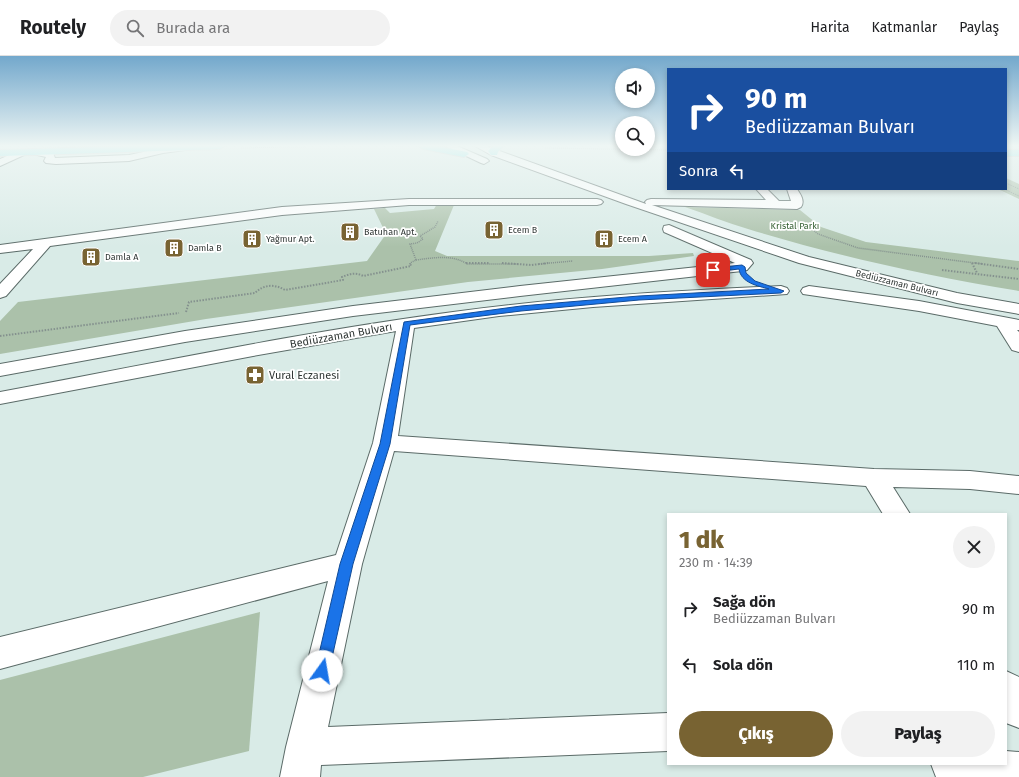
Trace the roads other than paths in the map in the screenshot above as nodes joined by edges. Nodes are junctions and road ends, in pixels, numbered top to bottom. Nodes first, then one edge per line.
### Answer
1 (535, 180) edge
2 (573, 180) edge
3 (762, 190) edge
4 (792, 190) edge
5 (597, 202) junction
6 (630, 202) junction
7 (778, 204) junction
8 (618, 210) dead end
9 (660, 226) dead end
10 (46, 243) junction
11 (0, 249) edge
12 (794, 262) junction
13 (744, 265) junction
14 (828, 266) junction
15 (781, 291) junction
16 (809, 291) junction
17 (0, 293) edge
18 (1019, 309) edge
19 (406, 324) junction
20 (1011, 324) edge
21 (1019, 346) edge
22 (0, 370) edge
23 (0, 398) edge
24 (385, 444) junction
25 (874, 478) junction
26 (1019, 485) edge
27 (896, 513) edge
28 (346, 564) junction
29 (0, 653) edge
30 (1007, 691) edge
31 (1019, 710) edge
32 (667, 732) edge
33 (302, 762) edge
34 (959, 765) edge
35 (1019, 772) edge

1 - 5 street
2 - 6 street, Bediüzzaman Bulvarı
3 - 7 street
4 - 7 street
5 - 8 street
5 - 10 street
6 - 7 street
6 - 14 street, Bediüzzaman Bulvarı
9 - 13 street
10 - 11 street
10 - 17 street
12 - 13 street, Bediüzzaman Bulvarı
12 - 14 street
12 - 16 street
13 - 15 street
13 - 22 street, Bediüzzaman Bulvarı
14 - 18 street, Bediüzzaman Bulvarı
15 - 16 street, Bediüzzaman Bulvarı
15 - 19 street, Bediüzzaman Bulvarı
16 - 20 street, Bediüzzaman Bulvarı
19 - 23 street, Bediüzzaman Bulvarı
19 - 24 street
20 - 21 street
24 - 25 street
24 - 28 street
25 - 26 street
25 - 27 street
28 - 29 street
28 - 33 street
30 - 31 street
32 - 33 street
34 - 35 street

